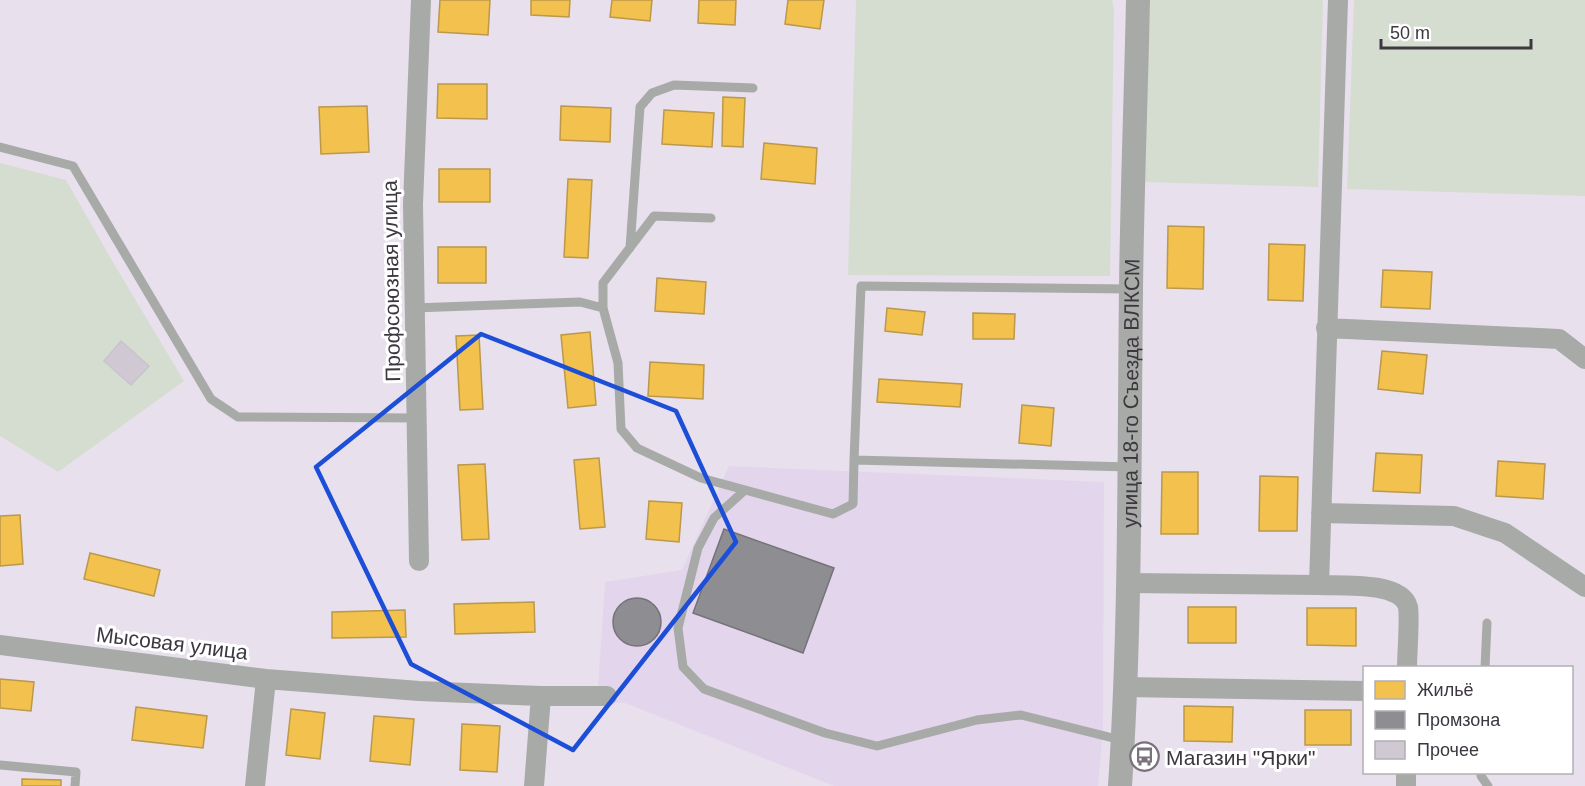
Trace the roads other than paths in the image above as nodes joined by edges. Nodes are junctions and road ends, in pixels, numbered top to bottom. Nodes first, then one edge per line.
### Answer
1 (421, 0) edge
2 (1138, 0) edge
3 (1338, 0) edge
4 (753, 88) dead end
5 (0, 147) edge
6 (711, 218) dead end
7 (630, 248) junction
8 (1131, 289) junction
9 (414, 308) junction
10 (603, 308) junction
11 (1326, 328) junction
12 (1585, 359) edge
13 (417, 418) junction
14 (854, 460) junction
15 (1130, 467) junction
16 (745, 490) junction
17 (1321, 513) junction
18 (419, 561) dead end
19 (1127, 583) junction
20 (1319, 585) junction
21 (1585, 587) edge
22 (1487, 622) dead end
23 (0, 645) edge
24 (1407, 666) edge
25 (1485, 666) edge
26 (266, 679) junction
27 (1125, 687) junction
28 (1363, 691) edge
29 (541, 696) junction
30 (607, 696) dead end
31 (1123, 740) junction
32 (0, 765) edge
33 (75, 786) edge
34 (255, 786) edge
35 (534, 786) edge
36 (1120, 786) edge

1 - 9 street, Профсоюзная улица
2 - 8 street, улица 18-го Съезда ВЛКСМ
3 - 11 street
4 - 7 lane
5 - 13 lane
6 - 7 lane
7 - 10 lane
8 - 14 lane
8 - 15 street, улица 18-го Съезда ВЛКСМ
9 - 10 lane
9 - 13 street, Профсоюзная улица
10 - 16 lane
11 - 12 street
11 - 17 street
13 - 18 street, Профсоюзная улица
14 - 15 lane
14 - 16 lane
15 - 19 street, улица 18-го Съезда ВЛКСМ
16 - 31 lane
17 - 20 street
17 - 21 street
19 - 20 street
19 - 27 street, улица 18-го Съезда ВЛКСМ
20 - 24 street
22 - 25 lane
23 - 26 street, Мысовая улица
26 - 29 street
26 - 34 street, Мысовая улица
27 - 28 street
27 - 31 street, улица 18-го Съезда ВЛКСМ
29 - 30 street
29 - 35 street
31 - 36 street, улица 18-го Съезда ВЛКСМ
32 - 33 lane

